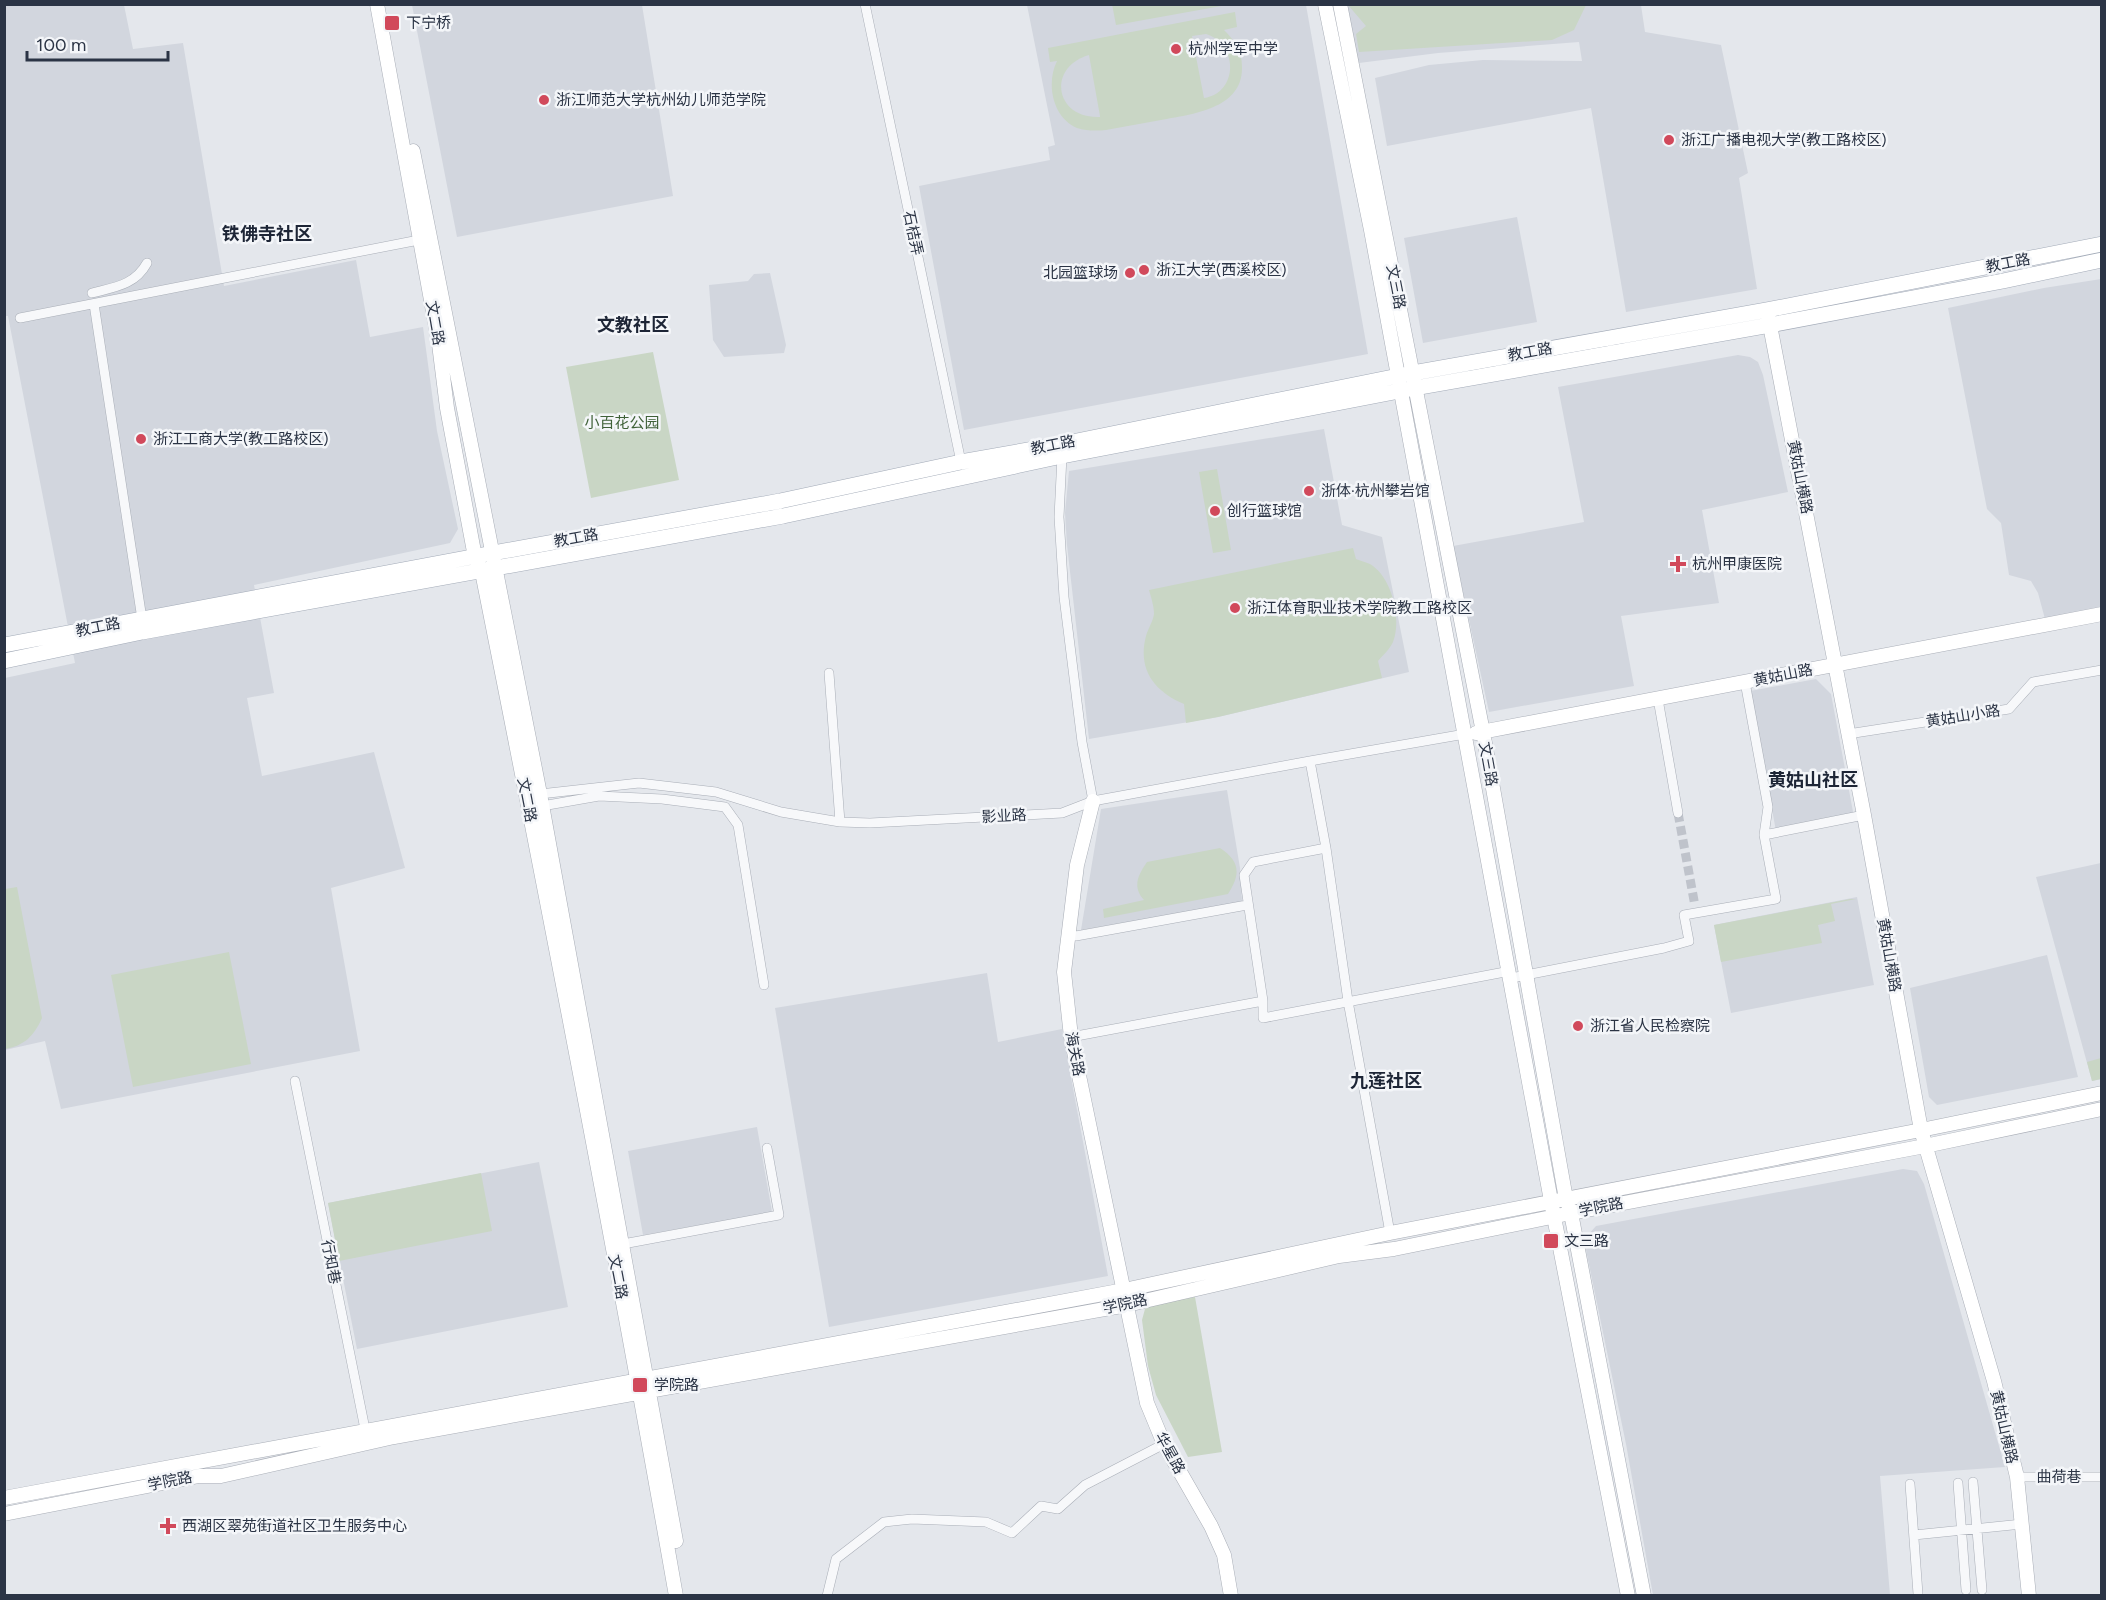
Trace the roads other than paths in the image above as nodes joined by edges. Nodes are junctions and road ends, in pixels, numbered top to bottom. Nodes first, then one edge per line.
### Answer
1 (377, 4) edge
2 (386, 4) edge
3 (866, 4) edge
4 (1325, 4) edge
5 (1340, 4) edge
6 (424, 239) junction
7 (2102, 244) edge
8 (2102, 260) edge
9 (147, 263) dead end
10 (92, 293) dead end
11 (94, 304) junction
12 (1767, 310) junction
13 (20, 318) dead end
14 (1770, 325) junction
15 (1407, 382) junction
16 (1062, 456) junction
17 (960, 462) junction
18 (493, 553) junction
19 (476, 557) junction
20 (489, 570) junction
21 (2102, 614) edge
22 (142, 619) junction
23 (4, 645) edge
24 (4, 661) edge
25 (1836, 665) junction
26 (2102, 670) edge
27 (829, 673) dead end
28 (1745, 682) junction
29 (1658, 699) junction
30 (1483, 732) junction
31 (1848, 734) junction
32 (1465, 735) junction
33 (1310, 761) junction
34 (541, 800) junction
35 (1093, 801) junction
36 (1678, 813) tunnel mouth
37 (1864, 815) junction
38 (840, 822) junction
39 (1764, 835) junction
40 (1326, 848) junction
41 (1247, 905) junction
42 (1067, 934) junction
43 (1510, 974) junction
44 (1526, 975) junction
45 (764, 985) dead end
46 (1263, 1001) junction
47 (1348, 1001) junction
48 (1071, 1038) junction
49 (295, 1081) dead end
50 (2102, 1093) edge
51 (2102, 1109) edge
52 (1921, 1130) junction
53 (1925, 1146) junction
54 (766, 1148) dead end
55 (1566, 1199) junction
56 (1553, 1210) junction
57 (1571, 1213) junction
58 (1390, 1233) junction
59 (623, 1244) junction
60 (1124, 1290) junction
61 (1127, 1305) junction
62 (644, 1386) junction
63 (366, 1437) junction
64 (1164, 1444) junction
65 (2016, 1477) junction
66 (2102, 1477) edge
67 (1973, 1482) dead end
68 (1958, 1483) dead end
69 (1910, 1484) dead end
70 (4, 1498) edge
71 (4, 1514) edge
72 (2022, 1524) junction
73 (1977, 1528) junction
74 (1961, 1531) junction
75 (1914, 1535) junction
76 (1966, 1590) dead end
77 (1982, 1590) dead end
78 (1918, 1594) edge
79 (676, 1596) edge
80 (686, 1596) edge
81 (828, 1596) edge
82 (1231, 1596) edge
83 (1628, 1596) edge
84 (1644, 1596) edge
85 (2029, 1596) edge

1 - 6 main road, 文二路
2 - 6 main road, 文二路
3 - 17 street, 石桔弄
4 - 15 main road, 文三路
5 - 15 main road, 文三路
6 - 11 street
6 - 18 main road, 文二路
6 - 19 main road, 文二路
7 - 12 main road, 教工路
8 - 14 main road, 教工路
9 - 10 street
11 - 13 street
11 - 22 street
12 - 14 main road, 黄姑山横路
12 - 15 main road, 教工路
14 - 15 main road, 教工路
14 - 25 main road, 黄姑山横路
15 - 16 main road, 教工路
15 - 17 main road, 教工路
15 - 30 main road, 文三路
15 - 32 main road, 文三路
16 - 20 main road, 教工路
16 - 35 street
17 - 18 main road, 教工路
18 - 19 main road, 教工路
18 - 20 main road, 文二路
19 - 20 main road, 文二路
19 - 22 main road, 教工路
20 - 24 main road, 教工路
20 - 34 main road, 文二路
20 - 62 main road, 文二路
21 - 25 main road, 黄姑山路
22 - 23 main road, 教工路
25 - 28 main road, 黄姑山路
25 - 31 main road, 黄姑山横路
26 - 31 street, 黄姑山小路
27 - 38 street
28 - 29 main road, 黄姑山路
28 - 39 street
29 - 30 main road, 黄姑山路
29 - 36 street
30 - 32 main road, 黄姑山路
30 - 44 main road, 文三路
31 - 37 main road, 黄姑山横路
32 - 33 street, 影业路
32 - 43 main road, 文三路
33 - 35 street, 影业路
33 - 40 street
34 - 38 street, 影业路
34 - 45 street
34 - 59 main road, 文二路
35 - 38 street, 影业路
35 - 42 main road, 海关路
37 - 39 street
37 - 52 main road, 黄姑山横路
39 - 44 street
40 - 41 street
40 - 47 street
41 - 42 street
41 - 46 street
42 - 48 main road, 海关路
43 - 44 street
43 - 47 street
43 - 56 main road, 文三路
44 - 55 main road, 文三路
46 - 47 street
46 - 48 street
47 - 58 street
48 - 60 main road, 海关路
49 - 63 street, 行知巷
50 - 52 main road, 学院路
51 - 53 main road, 学院路
52 - 53 main road, 黄姑山横路
52 - 55 main road, 学院路
53 - 57 main road, 学院路
53 - 65 main road, 黄姑山横路
54 - 59 street
55 - 56 main road, 学院路
55 - 57 main road, 文三路
56 - 57 main road, 学院路
56 - 58 main road, 学院路
56 - 61 main road, 学院路
56 - 83 main road, 文三路
57 - 84 main road, 文三路
58 - 60 main road, 学院路
59 - 62 main road, 文二路
60 - 61 main road, 海关路
60 - 62 main road, 学院路
61 - 62 main road, 学院路
61 - 64 main road, 华星路
62 - 63 main road, 学院路
62 - 79 main road, 文二路
62 - 80 main road, 文二路
63 - 70 main road, 学院路
63 - 71 main road, 学院路
64 - 81 street
64 - 82 main road, 华星路
65 - 66 street, 曲荷巷
65 - 72 main road, 黄姑山横路
67 - 73 street
68 - 74 street
69 - 75 street
72 - 73 street
72 - 85 main road, 黄姑山横路
73 - 74 street
73 - 77 street
74 - 75 street
74 - 76 street
75 - 78 street

